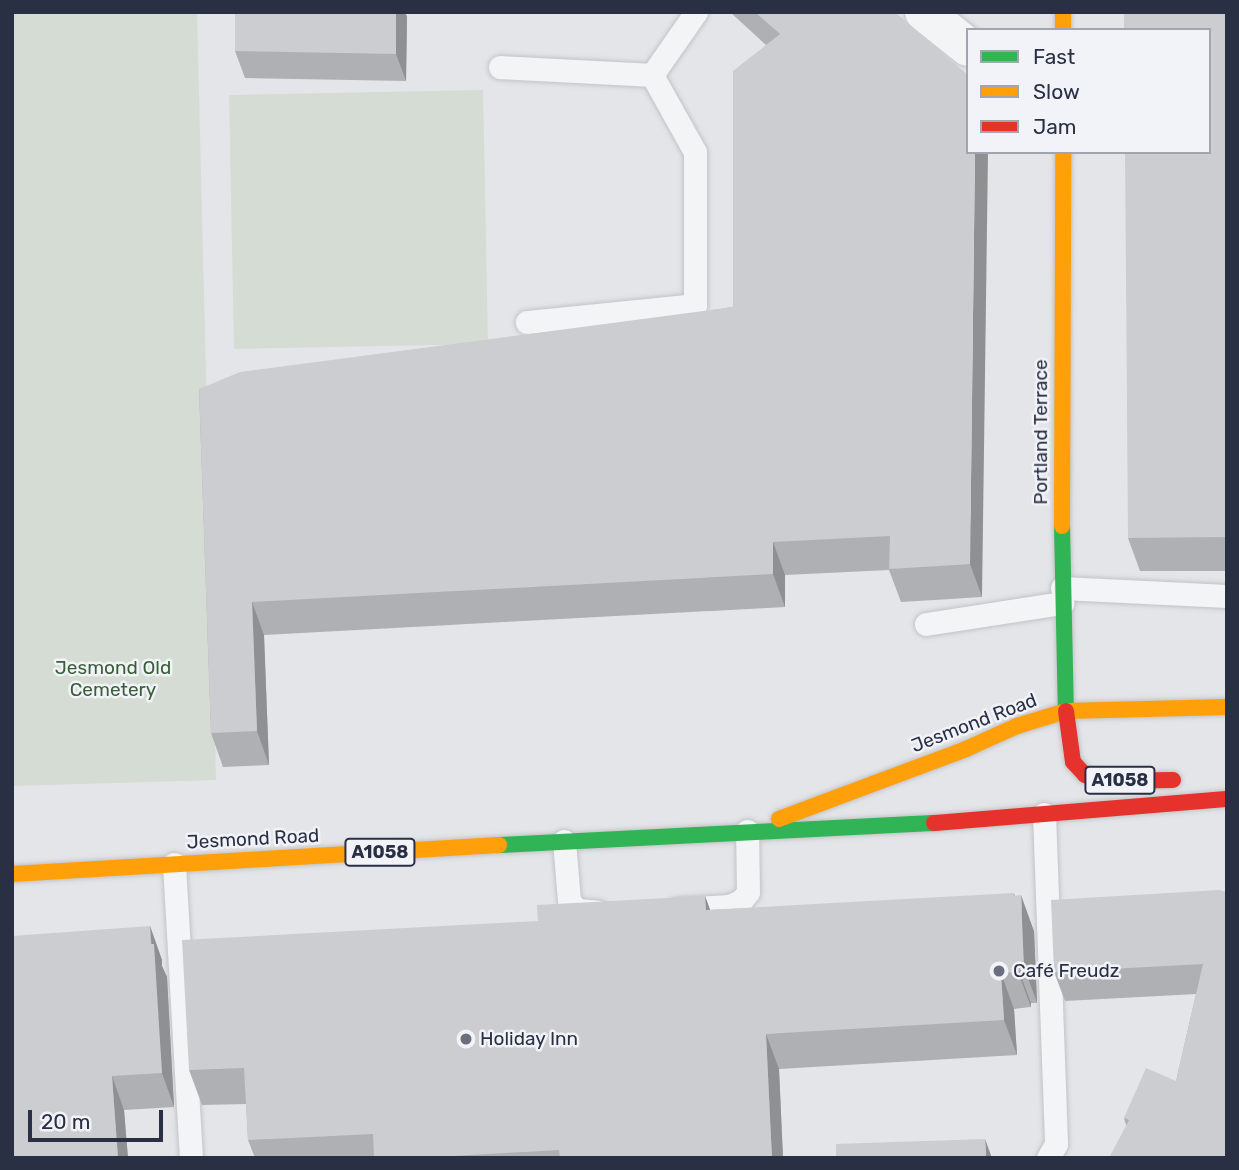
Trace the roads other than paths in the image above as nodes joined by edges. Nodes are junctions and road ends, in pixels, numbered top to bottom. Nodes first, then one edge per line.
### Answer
1 (696, 12) edge
2 (924, 12) edge
3 (966, 45) edge
4 (500, 67) dead end
5 (652, 75) junction
6 (1063, 154) edge
7 (527, 322) dead end
8 (1062, 596) junction
9 (1227, 596) edge
10 (926, 624) dead end
11 (1227, 707) edge
12 (1066, 711) junction
13 (1185, 780) dead end
14 (1227, 799) edge
15 (1044, 814) junction
16 (747, 831) junction
17 (564, 841) junction
18 (174, 864) junction
19 (12, 874) edge
20 (659, 909) edge
21 (617, 911) edge
22 (191, 1158) edge
23 (1048, 1158) edge

1 - 5 lane
2 - 3 street
4 - 5 lane
5 - 7 lane
6 - 8 main road, Portland Terrace
8 - 9 lane
8 - 10 lane
8 - 12 main road, Portland Terrace
11 - 12 main road, Jesmond Road / A1058
12 - 13 main road, A1058
12 - 16 main road, Jesmond Road / A1058
14 - 15 main road, Jesmond Road / A1058
15 - 16 main road, Jesmond Road / A1058
15 - 23 lane
16 - 17 main road, Jesmond Road / A1058
16 - 20 lane
17 - 18 main road, Jesmond Road / A1058
17 - 21 lane
18 - 19 main road, Jesmond Road / A1058
18 - 22 lane

